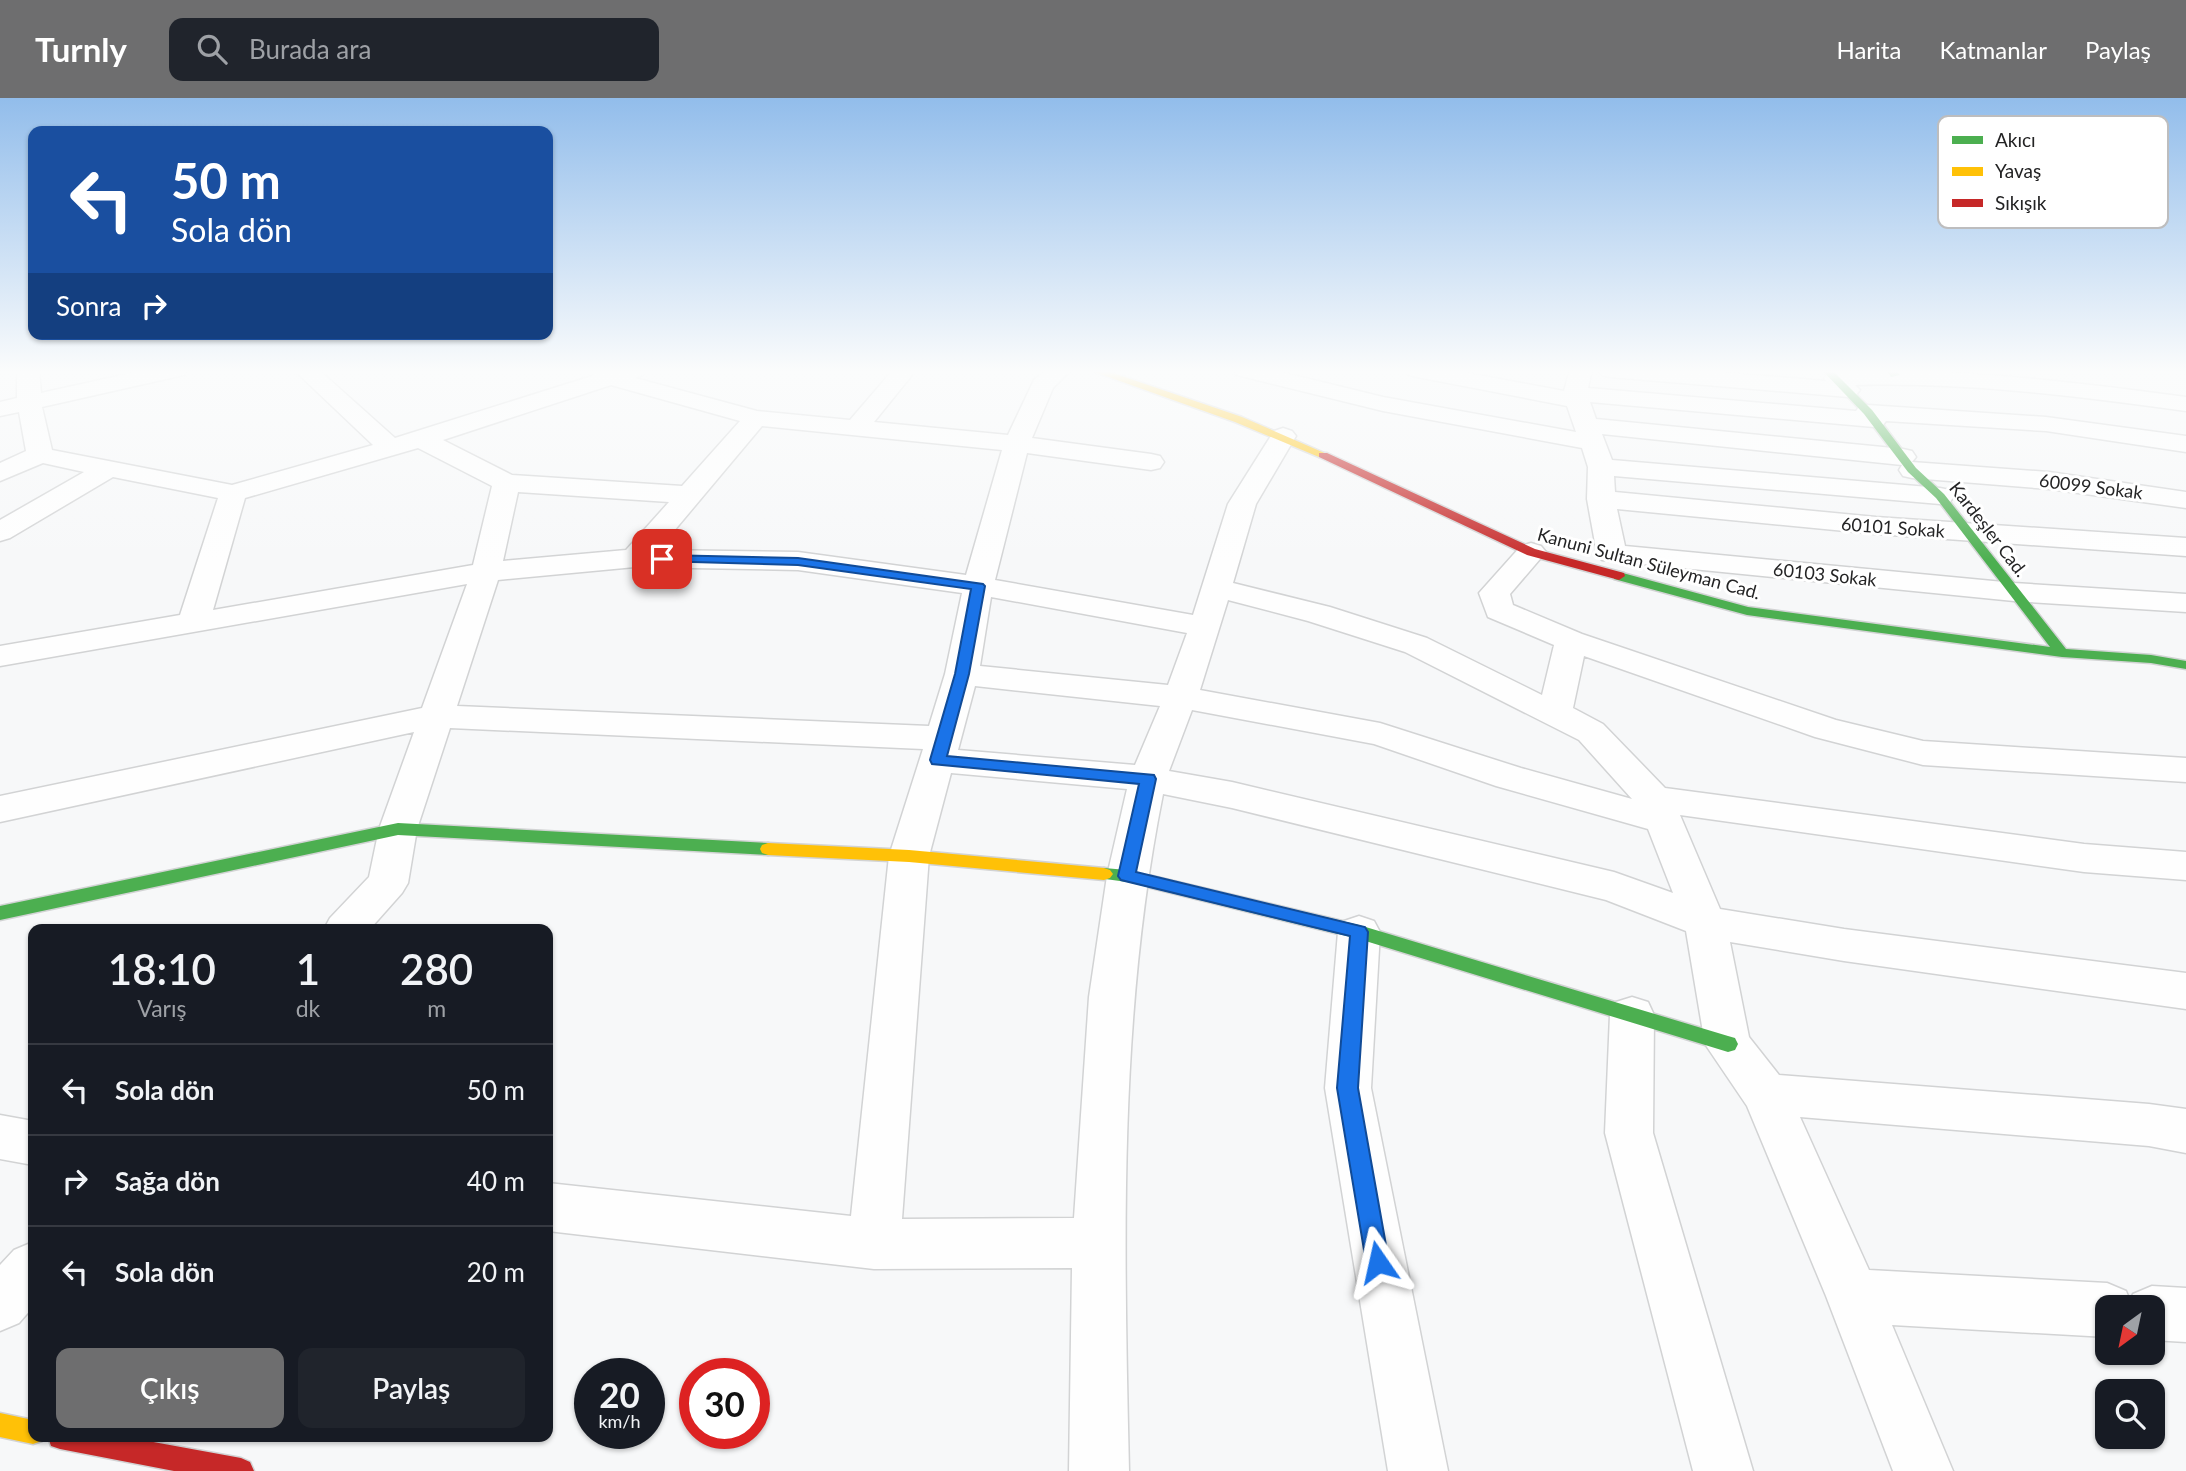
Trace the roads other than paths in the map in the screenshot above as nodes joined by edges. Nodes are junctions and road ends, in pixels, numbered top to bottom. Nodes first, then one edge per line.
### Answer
1 (36, 434) edge
2 (375, 434) edge
3 (435, 434) edge
4 (741, 434) edge
5 (917, 434) edge
6 (1021, 434) edge
7 (1277, 434) edge
8 (1589, 434) edge
9 (1663, 434) edge
10 (1703, 434) edge
11 (1885, 434) edge
12 (2117, 434) edge
13 (1283, 436) junction
14 (421, 439) junction
15 (1017, 444) junction
16 (2186, 444) edge
17 (391, 448) junction
18 (40, 455) junction
19 (1151, 462) dead end
20 (1907, 464) junction
21 (107, 469) junction
22 (0, 473) edge
23 (506, 483) junction
24 (233, 492) junction
25 (690, 495) junction
26 (1940, 496) junction
27 (1601, 499) junction
28 (2186, 500) edge
29 (0, 532) edge
30 (1968, 532) junction
31 (2186, 547) edge
32 (1531, 552) junction
33 (635, 558) junction
34 (1614, 564) junction
35 (486, 572) junction
36 (978, 586) junction
37 (2014, 592) junction
38 (2186, 603) edge
39 (1210, 608) junction
40 (194, 622) junction
41 (1571, 641) junction
42 (2062, 653) junction
43 (0, 656) edge
44 (2186, 665) edge
45 (962, 674) junction
46 (1179, 697) junction
47 (1555, 713) junction
48 (438, 716) junction
49 (941, 749) junction
50 (2186, 771) edge
51 (1148, 779) junction
52 (0, 809) edge
53 (1657, 810) junction
54 (398, 829) junction
55 (909, 856) junction
56 (2186, 866) edge
57 (1127, 876) junction
58 (0, 912) edge
59 (1705, 922) junction
60 (350, 924) edge
61 (1359, 932) junction
62 (2186, 991) edge
63 (1632, 1015) junction
64 (1728, 1044) junction
65 (1766, 1094) junction
66 (2186, 1131) edge
67 (0, 1138) edge
68 (28, 1142) edge
69 (553, 1208) edge
70 (1098, 1242) junction
71 (874, 1244) junction
72 (28, 1273) edge
73 (1853, 1296) junction
74 (0, 1304) edge
75 (2095, 1309) edge
76 (2165, 1314) edge
77 (2186, 1315) edge
78 (0, 1425) edge
79 (28, 1431) edge
80 (87, 1442) edge
81 (241, 1471) edge
82 (1099, 1471) edge
83 (1418, 1471) edge
84 (1723, 1471) edge
85 (1923, 1471) edge

1 - 18 street
2 - 17 street
3 - 14 street
4 - 25 street
5 - 15 street
6 - 15 street
7 - 13 street, Kanuni Sultan Süleyman Cad.
8 - 27 street
9 - 26 street
10 - 20 street, 60099 Sokak
11 - 20 street, Kardeşler Cad.
12 - 16 street
13 - 32 street, Kanuni Sultan Süleyman Cad.
13 - 39 street
14 - 17 street
14 - 23 street
15 - 19 street
15 - 36 street
17 - 24 street
18 - 21 street
18 - 22 street
20 - 26 street, Kardeşler Cad.
20 - 28 street, 60099 Sokak
21 - 24 street
21 - 29 street
23 - 25 street
23 - 35 street
24 - 40 street
25 - 33 street
26 - 30 street, Kardeşler Cad.
27 - 30 street, 60101 Sokak
27 - 34 street
30 - 31 street, 60101 Sokak
30 - 37 street, Kardeşler Cad.
32 - 34 street, Kanuni Sultan Süleyman Cad.
32 - 41 street
33 - 35 street
33 - 36 street
34 - 37 street, 60103 Sokak
34 - 42 street, Kanuni Sultan Süleyman Cad.
35 - 40 street
35 - 48 street
36 - 39 street
36 - 45 street
37 - 38 street, 60103 Sokak
37 - 42 street, Kardeşler Cad.
39 - 46 street
39 - 47 street
40 - 43 street
41 - 47 street
41 - 50 street
42 - 44 street, Kanuni Sultan Süleyman Cad.
45 - 46 street
45 - 49 street
46 - 51 street
46 - 53 street
47 - 53 street
48 - 49 street
48 - 52 street
48 - 54 street
49 - 51 street
49 - 55 street
51 - 57 street
51 - 59 street
53 - 56 street
53 - 59 street
54 - 55 street
54 - 58 street
54 - 60 street
55 - 57 street
55 - 71 street
57 - 61 street
57 - 70 street
59 - 62 street
59 - 64 street
61 - 63 street
61 - 83 street
63 - 64 street
63 - 84 street
64 - 65 street
65 - 66 street
65 - 73 street
67 - 68 street
69 - 71 street
70 - 71 street
70 - 82 street
72 - 74 street
73 - 75 street
73 - 85 street
76 - 77 street
78 - 79 street
80 - 81 street

